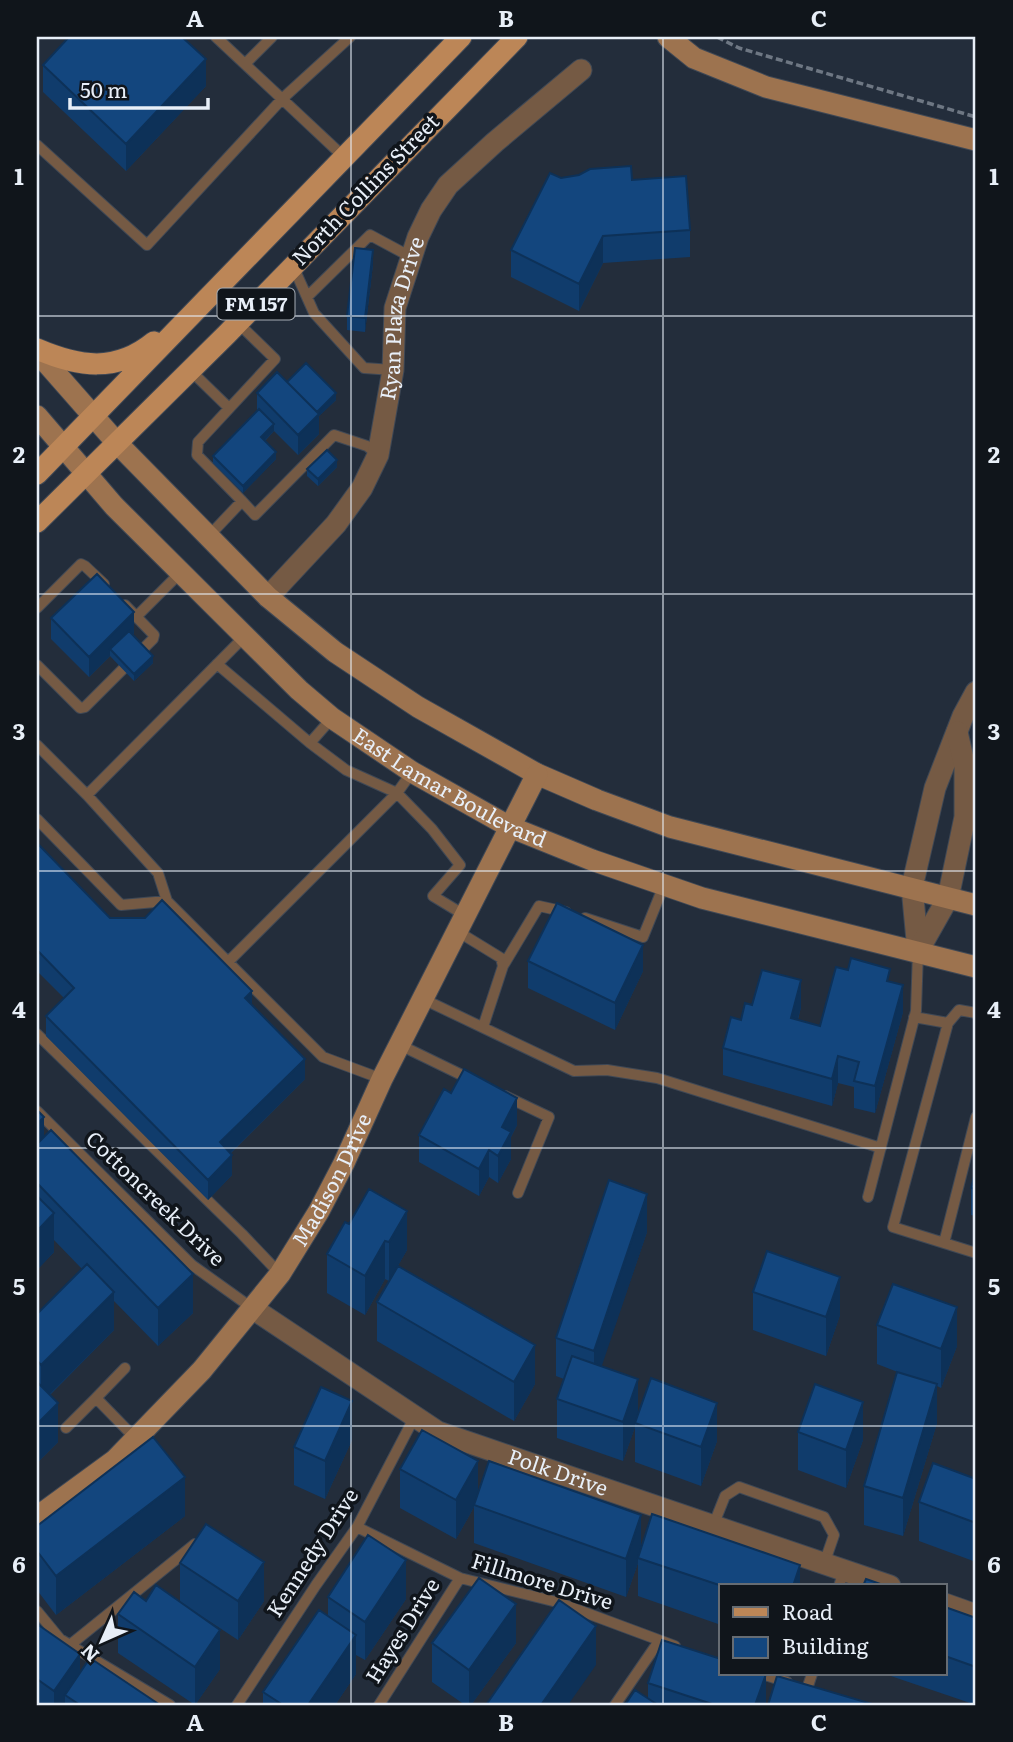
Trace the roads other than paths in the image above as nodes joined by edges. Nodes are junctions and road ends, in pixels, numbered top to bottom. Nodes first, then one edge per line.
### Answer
1 (216, 37) edge
2 (272, 37) edge
3 (350, 37) edge
4 (461, 37) edge
5 (517, 37) edge
6 (668, 37) edge
7 (245, 64) junction
8 (581, 70) dead end
9 (282, 99) junction
10 (976, 140) edge
11 (37, 145) edge
12 (344, 157) junction
13 (411, 257) junction
14 (293, 266) junction
15 (307, 297) junction
16 (202, 303) junction
17 (238, 323) junction
18 (37, 351) edge
19 (190, 370) junction
20 (393, 370) junction
21 (229, 408) junction
22 (94, 415) junction
23 (37, 416) edge
24 (117, 443) junction
25 (64, 447) junction
26 (377, 455) junction
27 (37, 474) edge
28 (87, 474) junction
29 (242, 501) junction
30 (37, 522) edge
31 (208, 537) junction
32 (180, 573) junction
33 (268, 597) junction
34 (37, 608) edge
35 (136, 617) junction
36 (244, 637) junction
37 (141, 651) edge
38 (217, 664) junction
39 (37, 665) edge
40 (123, 669) edge
41 (976, 692) edge
42 (332, 718) junction
43 (957, 732) junction
44 (310, 743) junction
45 (37, 745) edge
46 (412, 772) junction
47 (537, 774) junction
48 (397, 793) junction
49 (87, 795) junction
50 (37, 819) edge
51 (510, 827) junction
52 (664, 885) junction
53 (912, 887) junction
54 (948, 898) junction
55 (167, 901) junction
56 (976, 905) edge
57 (461, 924) junction
58 (918, 951) junction
59 (228, 961) junction
60 (503, 967) junction
61 (976, 967) edge
62 (423, 999) junction
63 (976, 1013) edge
64 (914, 1017) junction
65 (948, 1023) junction
66 (483, 1027) junction
67 (37, 1034) edge
68 (400, 1045) junction
69 (382, 1080) junction
70 (488, 1087) edge
71 (500, 1094) edge
72 (37, 1111) edge
73 (976, 1117) edge
74 (881, 1148) junction
75 (518, 1193) dead end
76 (868, 1197) dead end
77 (944, 1243) junction
78 (976, 1253) edge
79 (280, 1274) junction
80 (252, 1308) junction
81 (125, 1368) dead end
82 (96, 1398) junction
83 (414, 1418) junction
84 (66, 1429) dead end
85 (136, 1439) junction
86 (37, 1517) edge
87 (713, 1526) junction
88 (357, 1527) junction
89 (195, 1544) edge
90 (836, 1574) edge
91 (460, 1578) junction
92 (881, 1584) edge
93 (946, 1604) edge
94 (37, 1611) edge
95 (976, 1615) edge
96 (659, 1640) junction
97 (70, 1645) junction
98 (684, 1648) edge
99 (768, 1676) edge
100 (811, 1676) edge
101 (807, 1689) junction
102 (820, 1692) edge
103 (170, 1705) edge
104 (237, 1705) edge
105 (379, 1705) edge
106 (615, 1705) edge

1 - 7 lane
2 - 7 lane
3 - 9 lane
4 - 12 main road, North Collins Street / FM 157
5 - 14 main road, North Collins Street / FM 157
6 - 10 main road
7 - 9 lane
8 - 13 street, Ryan Plaza Drive
9 - 11 lane
9 - 12 lane
12 - 16 main road, North Collins Street / FM 157
13 - 15 lane
13 - 20 street, Ryan Plaza Drive
14 - 15 lane
14 - 17 main road, North Collins Street / FM 157
15 - 20 lane
16 - 18 main road
16 - 22 main road, North Collins Street / FM 157
17 - 19 main road, North Collins Street / FM 157
17 - 21 lane
18 - 22 main road
19 - 21 lane
19 - 24 main road, North Collins Street / FM 157
20 - 26 street, Ryan Plaza Drive
21 - 29 lane
22 - 24 main road
22 - 25 main road, North Collins Street / FM 157
23 - 25 main road, East Lamar Boulevard
24 - 28 main road, North Collins Street / FM 157
24 - 31 main road
25 - 27 main road, North Collins Street / FM 157
25 - 28 main road, East Lamar Boulevard
26 - 29 lane
26 - 33 street, Ryan Plaza Drive
28 - 30 main road, North Collins Street / FM 157
28 - 32 main road, East Lamar Boulevard
29 - 31 lane
31 - 33 main road
32 - 35 lane
32 - 36 main road, East Lamar Boulevard
33 - 47 main road
34 - 35 lane
35 - 37 lane
36 - 38 lane
36 - 42 main road, East Lamar Boulevard
38 - 44 lane
38 - 49 lane
39 - 40 lane
41 - 43 street
42 - 44 lane
42 - 46 main road, East Lamar Boulevard
43 - 53 street
43 - 54 street
44 - 48 lane
45 - 49 lane
46 - 48 lane
46 - 51 main road, East Lamar Boulevard
47 - 51 main road, Madison Drive
47 - 53 main road
48 - 57 lane
48 - 59 lane
49 - 55 lane
50 - 55 lane
51 - 52 main road, East Lamar Boulevard
51 - 57 main road, Madison Drive
52 - 58 main road, East Lamar Boulevard
52 - 60 lane
53 - 54 main road
53 - 58 street
54 - 56 main road
54 - 58 street
55 - 59 lane
57 - 60 lane
57 - 62 main road, Madison Drive
58 - 61 main road, East Lamar Boulevard
58 - 64 lane
59 - 69 lane
60 - 66 lane
62 - 66 lane
62 - 68 main road, Madison Drive
63 - 65 lane
64 - 65 lane
64 - 74 lane
65 - 77 lane
66 - 74 lane
67 - 79 lane
68 - 69 main road, Madison Drive
68 - 70 lane
69 - 79 main road, Madison Drive
71 - 75 lane
72 - 80 lane, Cottoncreek Drive
73 - 77 lane
74 - 76 lane
77 - 78 lane
79 - 80 main road, Madison Drive
80 - 83 street, Polk Drive
80 - 85 main road, Madison Drive
81 - 82 lane
82 - 84 lane
82 - 85 lane
83 - 87 street, Polk Drive
83 - 88 lane, Kennedy Drive
85 - 86 main road, Madison Drive
87 - 90 street, Polk Drive
87 - 90 lane
88 - 91 lane, Fillmore Drive
88 - 104 lane, Kennedy Drive
89 - 97 lane
90 - 92 street, Polk Drive
91 - 96 lane, Fillmore Drive
91 - 105 lane, Hayes Drive
93 - 95 street
94 - 97 lane
96 - 98 lane, Fillmore Drive
96 - 106 lane
97 - 103 lane
99 - 101 lane
100 - 101 lane
101 - 102 lane

